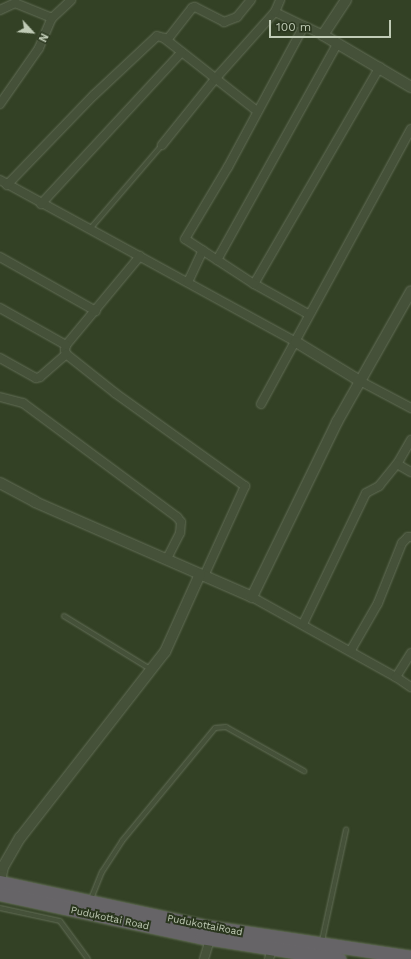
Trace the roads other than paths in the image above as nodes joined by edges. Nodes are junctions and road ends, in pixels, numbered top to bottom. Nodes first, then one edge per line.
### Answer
1 (71, 0) edge
2 (252, 0) edge
3 (280, 0) edge
4 (346, 0) edge
5 (0, 10) edge
6 (275, 12) junction
7 (52, 18) junction
8 (304, 26) junction
9 (323, 35) junction
10 (167, 40) junction
11 (337, 44) junction
12 (182, 52) junction
13 (380, 67) junction
14 (215, 79) junction
15 (411, 86) edge
16 (0, 103) edge
17 (257, 111) junction
18 (411, 129) edge
19 (162, 145) joint
20 (4, 182) edge
21 (41, 204) junction
22 (90, 229) junction
23 (203, 250) junction
24 (140, 256) junction
25 (0, 257) edge
26 (217, 260) junction
27 (188, 282) junction
28 (254, 284) junction
29 (411, 291) edge
30 (0, 308) edge
31 (96, 311) junction
32 (308, 314) dead end
33 (296, 342) junction
34 (66, 350) junction
35 (0, 358) edge
36 (360, 381) junction
37 (0, 397) edge
38 (261, 404) dead end
39 (411, 408) edge
40 (411, 440) edge
41 (397, 464) junction
42 (411, 472) edge
43 (0, 483) edge
44 (411, 538) edge
45 (167, 558) junction
46 (202, 575) junction
47 (252, 597) junction
48 (64, 616) dead end
49 (303, 624) junction
50 (351, 650) junction
51 (411, 653) edge
52 (152, 670) junction
53 (396, 677) junction
54 (411, 687) edge
55 (304, 771) dead end
56 (346, 830) dead end
57 (0, 881) edge
58 (0, 894) edge
59 (90, 907) junction
60 (0, 908) edge
61 (210, 939) junction
62 (322, 945) junction
63 (271, 954) edge
64 (311, 957) edge
65 (411, 957) edge
66 (88, 959) edge
67 (204, 959) edge
68 (334, 959) edge

1 - 7 street
2 - 10 street
3 - 6 street
4 - 9 street
5 - 7 street
6 - 8 street
6 - 14 street
7 - 16 street
8 - 9 street
8 - 17 street
9 - 11 street
10 - 12 street
10 - 20 street
11 - 13 street
11 - 26 street
12 - 14 street
12 - 21 street
13 - 15 street
13 - 28 street
14 - 17 street
14 - 19 street
17 - 23 street
18 - 33 street
19 - 22 lane
20 - 21 street
21 - 22 street
22 - 24 street
23 - 26 street
23 - 27 street
24 - 27 street
24 - 31 street
25 - 31 street
26 - 28 street
27 - 33 street
28 - 32 street
29 - 36 street
30 - 34 street
31 - 34 street
33 - 36 street
33 - 38 street
34 - 35 street
34 - 46 street
36 - 39 street
36 - 47 street
37 - 45 street
40 - 41 street
41 - 42 street
41 - 49 street
43 - 45 street
44 - 50 street
45 - 46 street
46 - 47 street
46 - 52 street
47 - 49 street
48 - 52 lane
49 - 50 street
50 - 53 street
51 - 53 street
52 - 57 street
53 - 54 street
55 - 59 lane
56 - 62 lane
57 - 59 highway, PudukottaiRoad
58 - 59 highway, Pudukottai Road
59 - 61 highway, Pudukottai Road
59 - 62 highway, PudukottaiRoad
60 - 66 lane
61 - 63 highway, Pudukottai Road
61 - 67 street
62 - 65 highway, PudukottaiRoad
63 - 64 highway, Pudukottai Road
64 - 68 highway, Pudukottai Road

